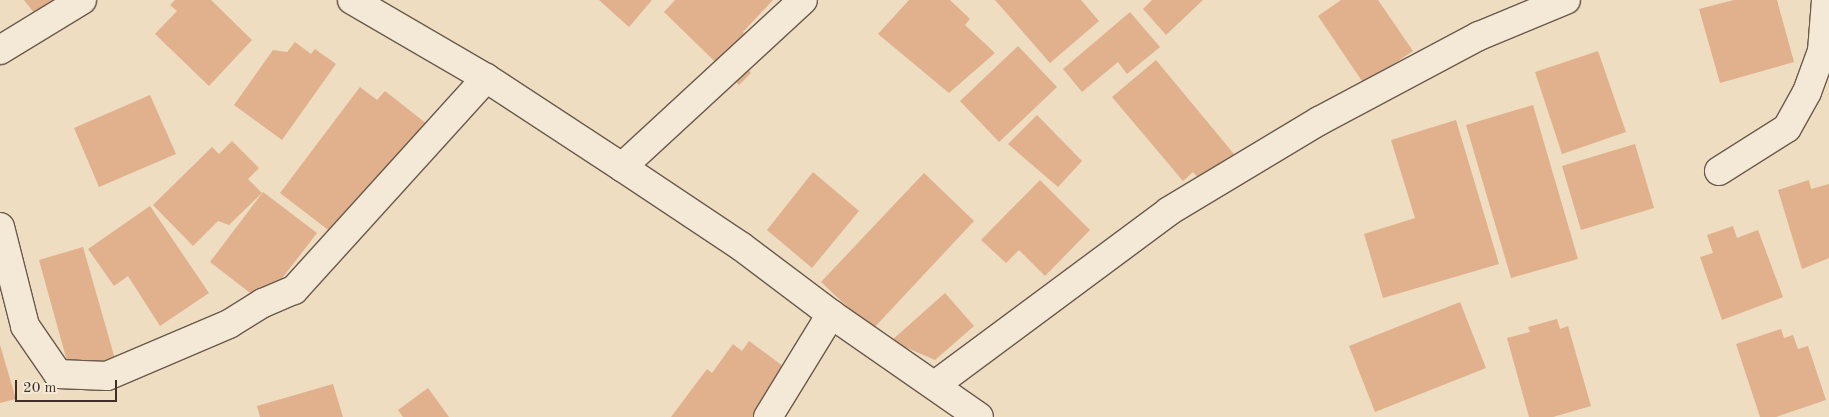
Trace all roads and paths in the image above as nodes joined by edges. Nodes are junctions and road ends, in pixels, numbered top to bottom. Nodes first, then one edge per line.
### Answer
1 (82, 0) edge
2 (352, 0) edge
3 (804, 0) edge
4 (1566, 0) edge
5 (1826, 0) edge
6 (0, 50) edge
7 (486, 78) junction
8 (622, 167) junction
9 (1719, 171) dead end
10 (0, 227) edge
11 (831, 314) junction
12 (935, 385) junction
13 (768, 417) edge
14 (979, 417) edge

1 - 6 street
2 - 7 street
3 - 8 street
4 - 12 street
5 - 9 street
7 - 8 street
7 - 10 street
8 - 11 street
11 - 12 street
11 - 13 street
12 - 14 street

